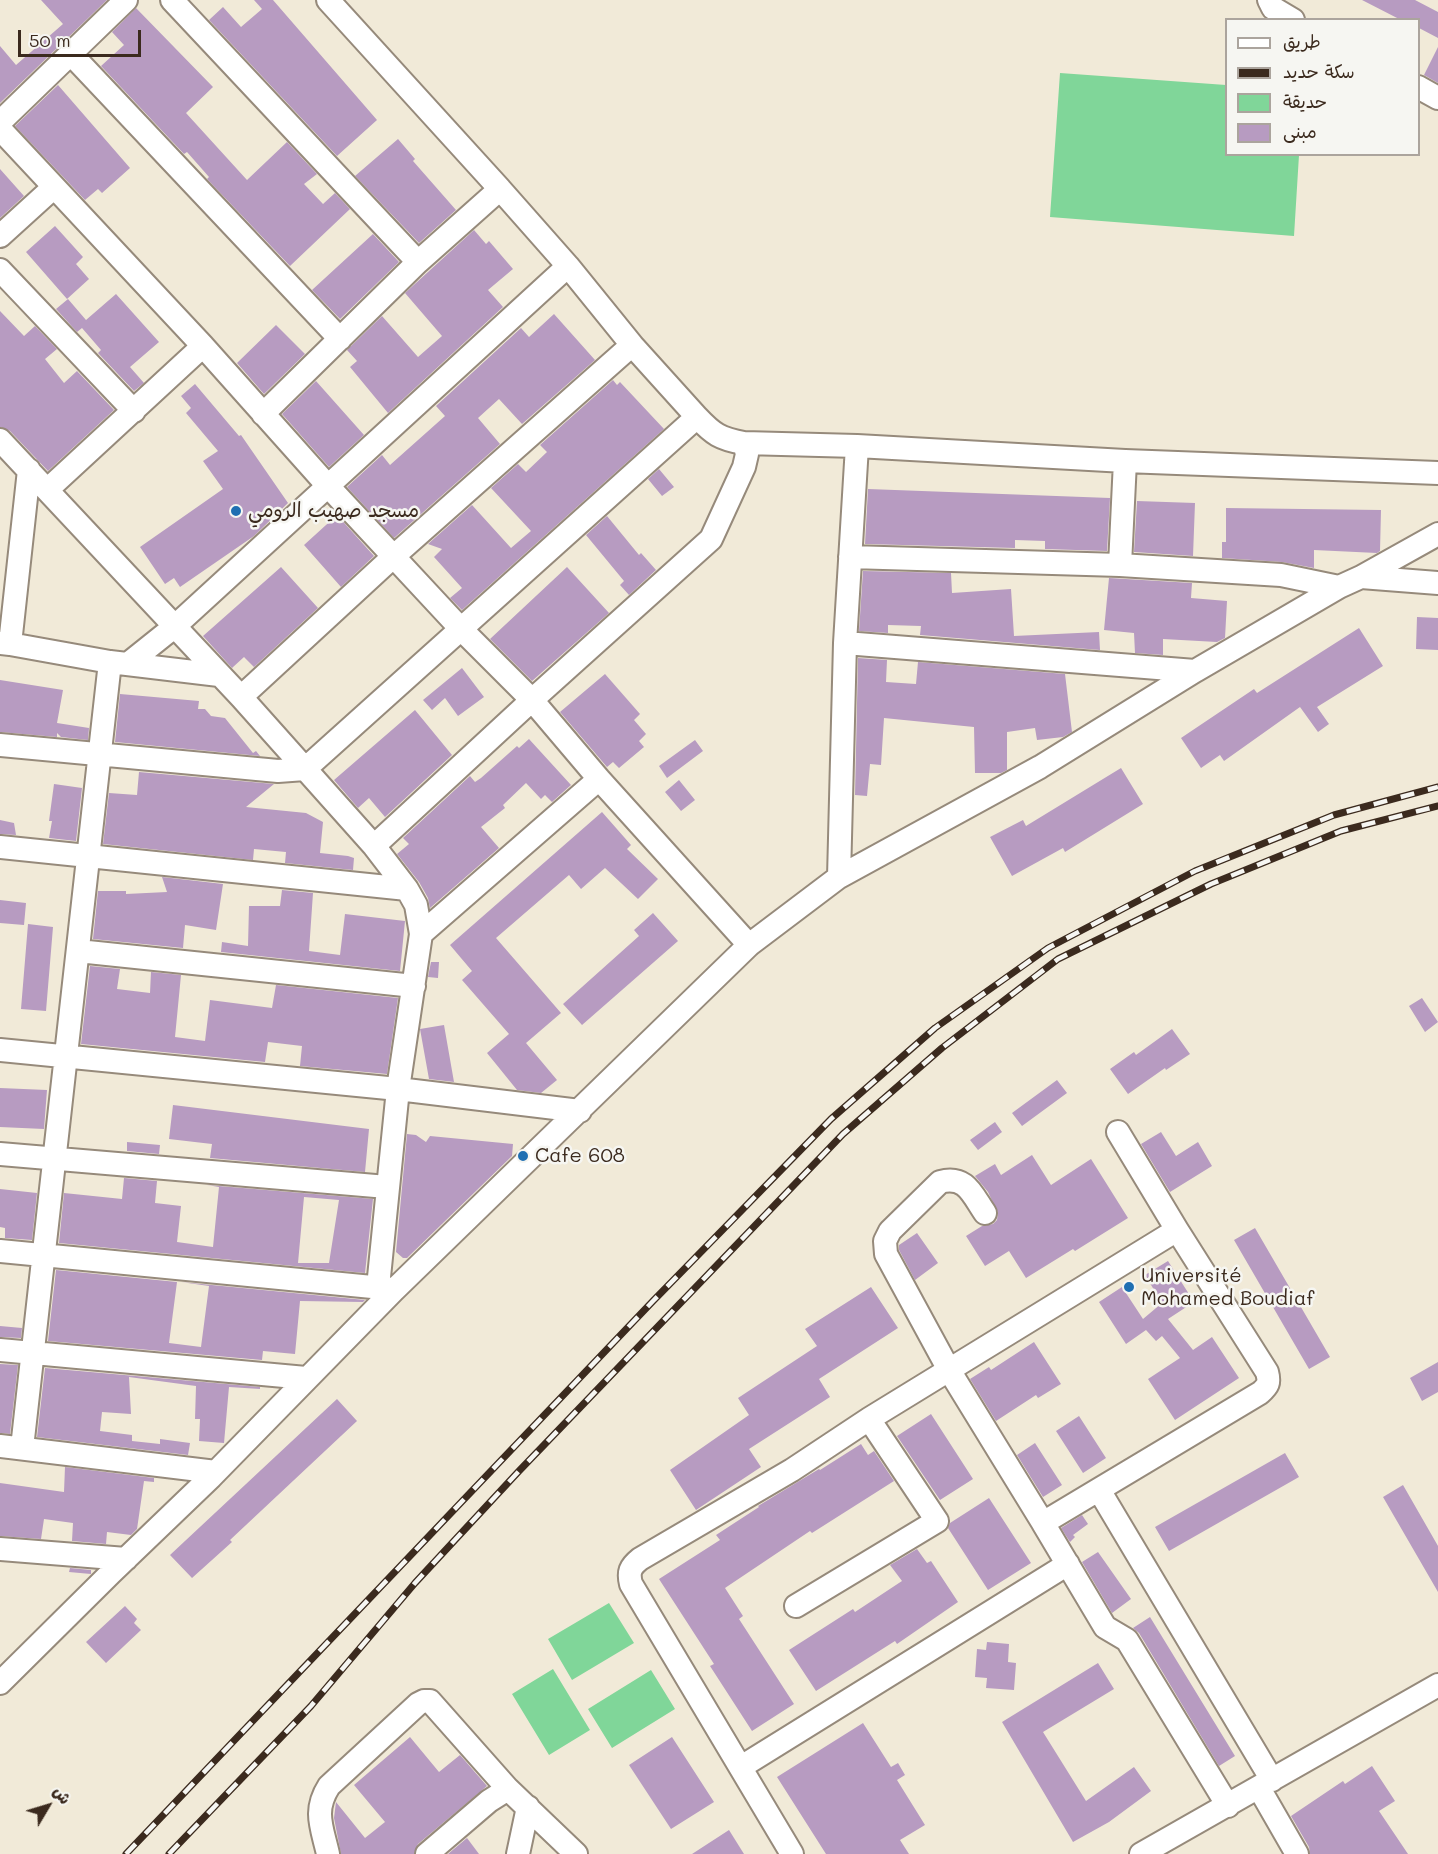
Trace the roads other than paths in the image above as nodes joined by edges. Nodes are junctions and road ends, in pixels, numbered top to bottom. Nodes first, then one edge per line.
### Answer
1 (126, 0) edge
2 (172, 0) edge
3 (328, 0) edge
4 (1269, 0) edge
5 (1290, 18) edge
6 (71, 54) junction
7 (1420, 88) edge
8 (1438, 98) edge
9 (0, 122) edge
10 (0, 129) edge
11 (54, 187) junction
12 (500, 189) junction
13 (0, 236) edge
14 (418, 262) junction
15 (568, 266) junction
16 (0, 270) edge
17 (340, 339) junction
18 (632, 345) junction
19 (203, 346) junction
20 (134, 411) junction
21 (263, 414) junction
22 (696, 417) junction
23 (0, 440) edge
24 (744, 443) junction
25 (857, 446) junction
26 (1125, 461) junction
27 (29, 470) junction
28 (1438, 473) edge
29 (328, 486) junction
30 (47, 490) junction
31 (1438, 534) edge
32 (394, 556) junction
33 (850, 557) junction
34 (1120, 565) junction
35 (1361, 577) junction
36 (1438, 583) edge
37 (1339, 587) junction
38 (174, 627) junction
39 (461, 629) junction
40 (5, 643) edge
41 (845, 643) junction
42 (119, 663) junction
43 (1195, 671) junction
44 (219, 675) junction
45 (241, 698) junction
46 (532, 700) junction
47 (0, 746) edge
48 (100, 755) junction
49 (304, 769) junction
50 (599, 779) junction
51 (374, 846) junction
52 (0, 847) edge
53 (89, 856) junction
54 (839, 877) junction
55 (407, 889) junction
56 (421, 934) junction
57 (749, 945) junction
58 (78, 951) junction
59 (414, 986) junction
60 (0, 1050) edge
61 (66, 1057) junction
62 (398, 1089) junction
63 (580, 1110) junction
64 (1118, 1132) dead end
65 (0, 1154) edge
66 (55, 1159) junction
67 (387, 1187) junction
68 (985, 1213) dead end
69 (1177, 1230) junction
70 (0, 1251) edge
71 (44, 1256) junction
72 (386, 1289) junction
73 (0, 1350) edge
74 (33, 1353) junction
75 (949, 1370) junction
76 (306, 1378) junction
77 (869, 1419) junction
78 (0, 1446) edge
79 (22, 1448) junction
80 (216, 1472) junction
81 (1099, 1490) junction
82 (1043, 1523) junction
83 (0, 1549) edge
84 (126, 1559) junction
85 (1068, 1564) junction
86 (796, 1606) dead end
87 (0, 1683) edge
88 (1438, 1685) edge
89 (741, 1767) junction
90 (1266, 1784) junction
91 (508, 1789) junction
92 (1228, 1806) junction
93 (528, 1807) junction
94 (328, 1854) edge
95 (427, 1854) edge
96 (518, 1854) edge
97 (576, 1854) edge
98 (792, 1854) edge
99 (1141, 1854) edge
100 (1296, 1854) edge

1 - 6 street
2 - 14 street
3 - 12 street
4 - 5 street
6 - 9 street
6 - 17 street
7 - 8 street
10 - 11 street
11 - 13 street
11 - 19 street
12 - 14 street
12 - 15 street
14 - 17 street
15 - 18 street
15 - 29 street
16 - 20 street
17 - 21 street
18 - 22 street
18 - 32 street
19 - 20 street
19 - 21 street
20 - 30 street
21 - 29 street
22 - 24 street
22 - 39 street
23 - 27 street
24 - 25 street
24 - 46 street
25 - 26 street
25 - 33 street
26 - 28 street
26 - 34 street
27 - 30 street
27 - 40 street
29 - 32 street
29 - 38 street
30 - 38 street
31 - 35 street
32 - 39 street
32 - 45 street
33 - 34 street
33 - 41 street
34 - 37 street
35 - 36 street
35 - 37 street
37 - 43 street
38 - 42 street
38 - 44 street
39 - 46 street
39 - 49 street
40 - 42 street
41 - 43 street
41 - 54 street
42 - 44 street
42 - 48 street
43 - 54 street
44 - 45 street
45 - 49 street
46 - 50 street
46 - 51 street
47 - 48 street
48 - 49 street
48 - 53 street
49 - 51 street
50 - 56 street
50 - 57 street
51 - 55 street
52 - 53 street
53 - 55 street
53 - 58 street
54 - 57 street
55 - 56 street
56 - 59 street
57 - 63 street
58 - 59 street
58 - 61 street
59 - 62 street
60 - 61 street
61 - 62 street
61 - 66 street
62 - 63 street
62 - 67 street
63 - 72 street
64 - 69 street
65 - 66 street
66 - 67 street
66 - 71 street
67 - 72 street
68 - 75 street
69 - 75 street
69 - 81 street
70 - 71 street
71 - 72 street
71 - 74 street
72 - 76 street
73 - 74 street
74 - 76 street
74 - 79 street
75 - 77 street
75 - 82 street
76 - 80 street
77 - 86 street
77 - 89 street
78 - 79 street
79 - 80 street
80 - 84 street
81 - 82 street
81 - 90 street
82 - 85 street
83 - 84 street
84 - 87 street
85 - 89 street
85 - 92 street
88 - 90 street
89 - 98 street
90 - 92 street
90 - 100 street
91 - 93 street
91 - 94 street
91 - 95 street
92 - 99 street
93 - 96 street
93 - 97 street

